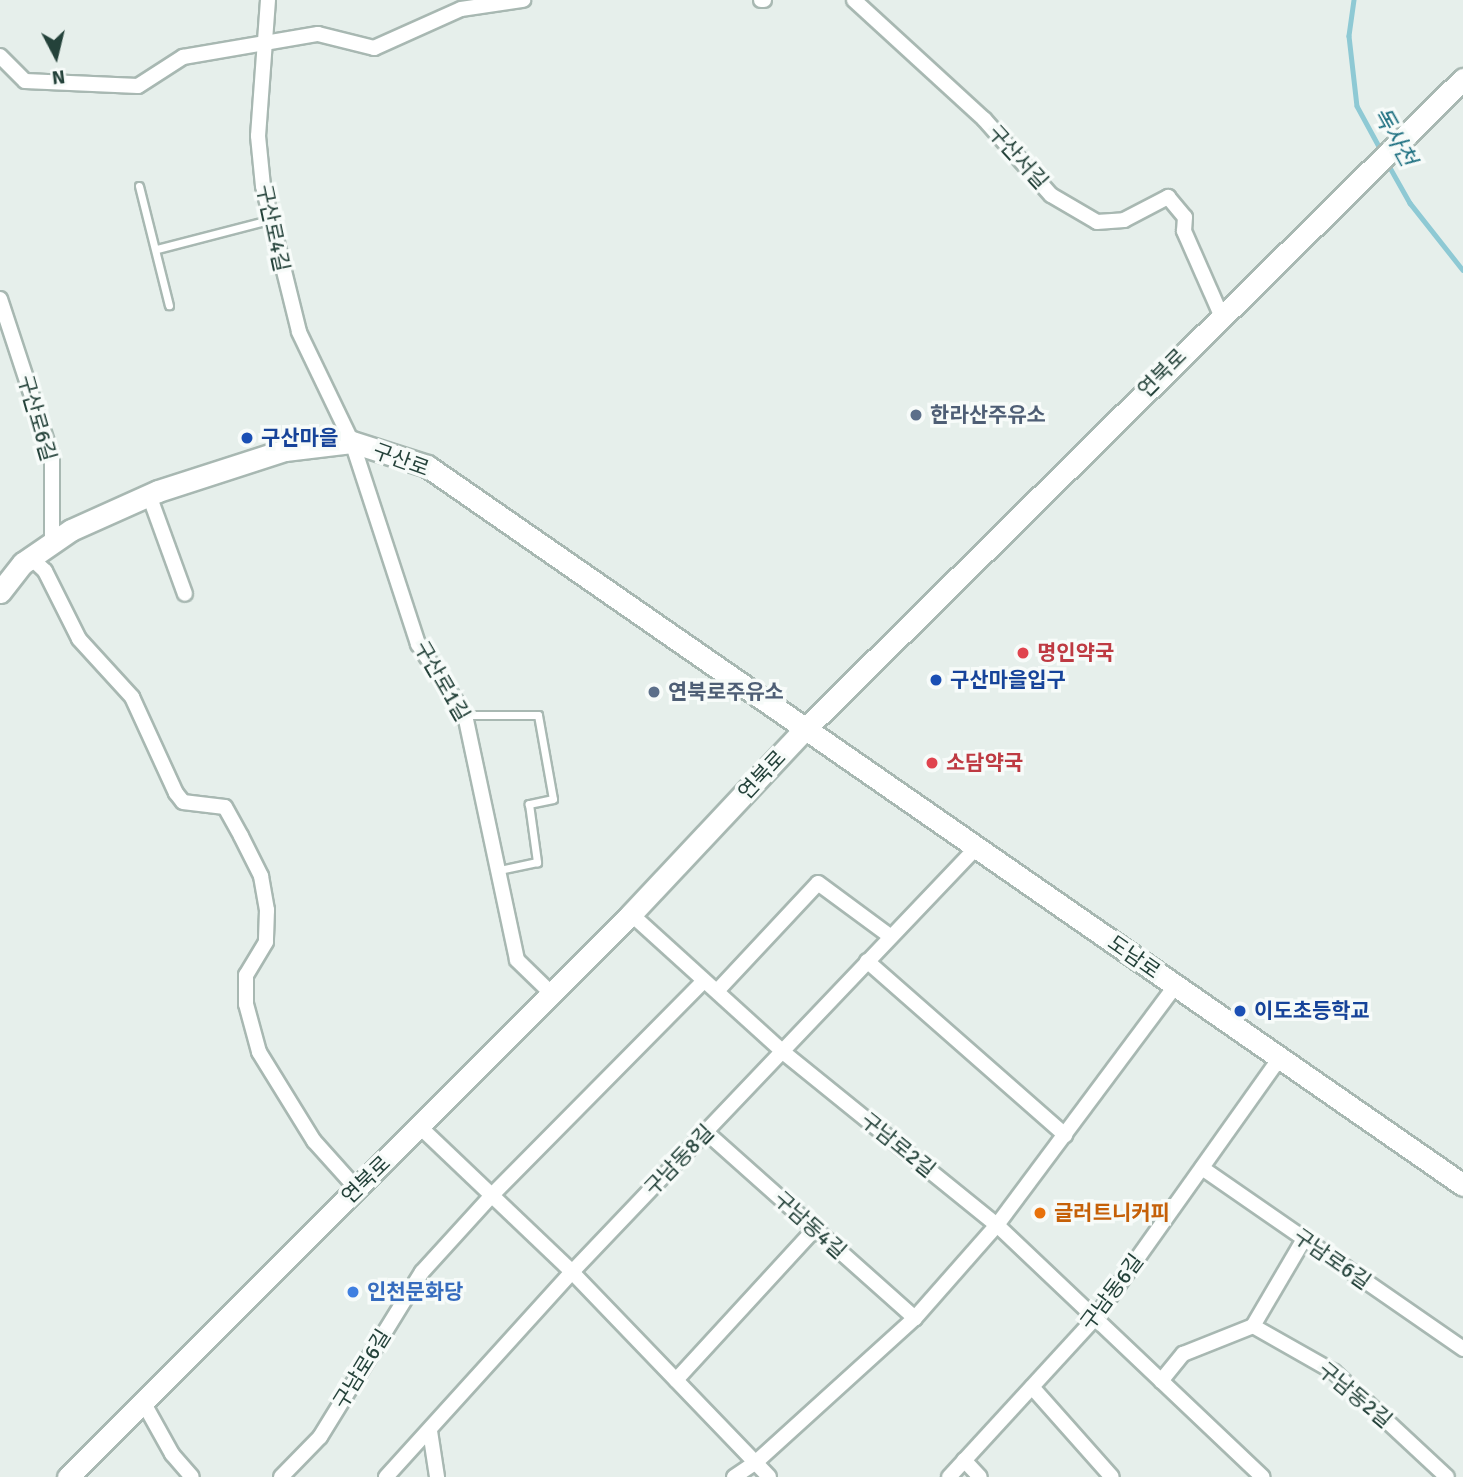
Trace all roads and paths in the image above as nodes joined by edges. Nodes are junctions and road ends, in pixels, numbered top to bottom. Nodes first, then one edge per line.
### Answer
1 (268, 0) edge
2 (523, 0) edge
3 (854, 0) edge
4 (264, 44) junction
5 (0, 56) edge
6 (1463, 79) edge
7 (139, 186) dead end
8 (269, 220) junction
9 (157, 249) junction
10 (0, 299) edge
11 (169, 305) dead end
12 (1221, 315) junction
13 (352, 442) junction
14 (149, 495) junction
15 (52, 541) junction
16 (31, 558) junction
17 (0, 592) edge
18 (185, 594) dead end
19 (465, 715) junction
20 (805, 729) junction
21 (976, 848) junction
22 (499, 870) junction
23 (631, 915) junction
24 (890, 936) junction
25 (867, 961) junction
26 (703, 982) junction
27 (1175, 986) junction
28 (718, 990) junction
29 (552, 994) junction
30 (783, 1052) junction
31 (1280, 1058) junction
32 (420, 1128) junction
33 (706, 1132) junction
34 (1065, 1135) junction
35 (1202, 1168) junction
36 (1463, 1185) edge
37 (357, 1189) junction
38 (492, 1194) junction
39 (997, 1225) junction
40 (815, 1229) junction
41 (1304, 1240) junction
42 (572, 1272) junction
43 (915, 1318) junction
44 (1095, 1318) junction
45 (1253, 1326) junction
46 (1463, 1349) edge
47 (676, 1380) junction
48 (1161, 1381) junction
49 (1032, 1387) junction
50 (142, 1400) junction
51 (430, 1431) junction
52 (964, 1460) junction
53 (755, 1463) junction
54 (68, 1477) edge
55 (192, 1477) edge
56 (281, 1477) edge
57 (386, 1477) edge
58 (437, 1477) edge
59 (734, 1477) edge
60 (769, 1477) edge
61 (949, 1477) edge
62 (980, 1477) edge
63 (1112, 1477) edge
64 (1263, 1477) edge
65 (1447, 1477) edge

1 - 4 street, 구산로4길
2 - 4 street
3 - 12 street, 구산서길
4 - 5 street
4 - 8 street, 구산로4길
6 - 12 main road, 연북로
7 - 9 lane
8 - 9 lane
8 - 13 street, 구산로4길
9 - 11 lane
10 - 15 street, 구산로6길
12 - 20 main road, 연북로
13 - 14 main road, 구산로
13 - 19 street, 구산로1길
13 - 20 main road, 구산로
14 - 15 main road, 구산로
14 - 18 street
15 - 16 main road, 구산로
16 - 17 main road, 구산로
16 - 37 street
19 - 22 street, 구산로1길
19 - 22 lane
20 - 21 main road, 도남로
20 - 23 main road, 연북로
21 - 24 street, 구남동8길
21 - 27 main road, 도남로
22 - 29 street, 구산로1길
23 - 26 street, 구남로2길
23 - 29 main road, 연북로
24 - 25 street, 구남동8길
24 - 28 street
25 - 30 street, 구남동8길
25 - 34 street
26 - 28 street, 구남로2길
26 - 38 street, 구남로6길
27 - 31 main road, 도남로
27 - 34 street
28 - 30 street, 구남로2길
29 - 32 main road, 연북로
30 - 33 street, 구남동8길
30 - 39 street, 구남로2길
31 - 35 street, 구남동6길
31 - 36 main road, 도남로
32 - 37 main road, 연북로
32 - 38 street
33 - 40 street, 구남동4길
33 - 42 street, 구남동8길
34 - 39 street
35 - 41 street, 구남로6길
35 - 44 street, 구남동6길
37 - 50 main road, 연북로
38 - 42 street
38 - 56 street, 구남로6길
39 - 43 street
39 - 44 street, 구남로2길
40 - 43 street, 구남동4길
40 - 47 street
41 - 45 street
41 - 46 street, 구남로6길
42 - 47 street
42 - 51 street, 구남동8길
43 - 53 street
44 - 48 street, 구남로2길
44 - 49 street, 구남동6길
45 - 48 street
45 - 65 street, 구남동2길
47 - 53 street
48 - 64 street, 구남로2길
49 - 52 street, 구남동6길
49 - 63 street
50 - 54 main road, 연북로
50 - 55 street
51 - 57 street, 구남동8길
51 - 58 street
52 - 61 street, 구남동6길
52 - 62 street
53 - 59 street
53 - 60 street

